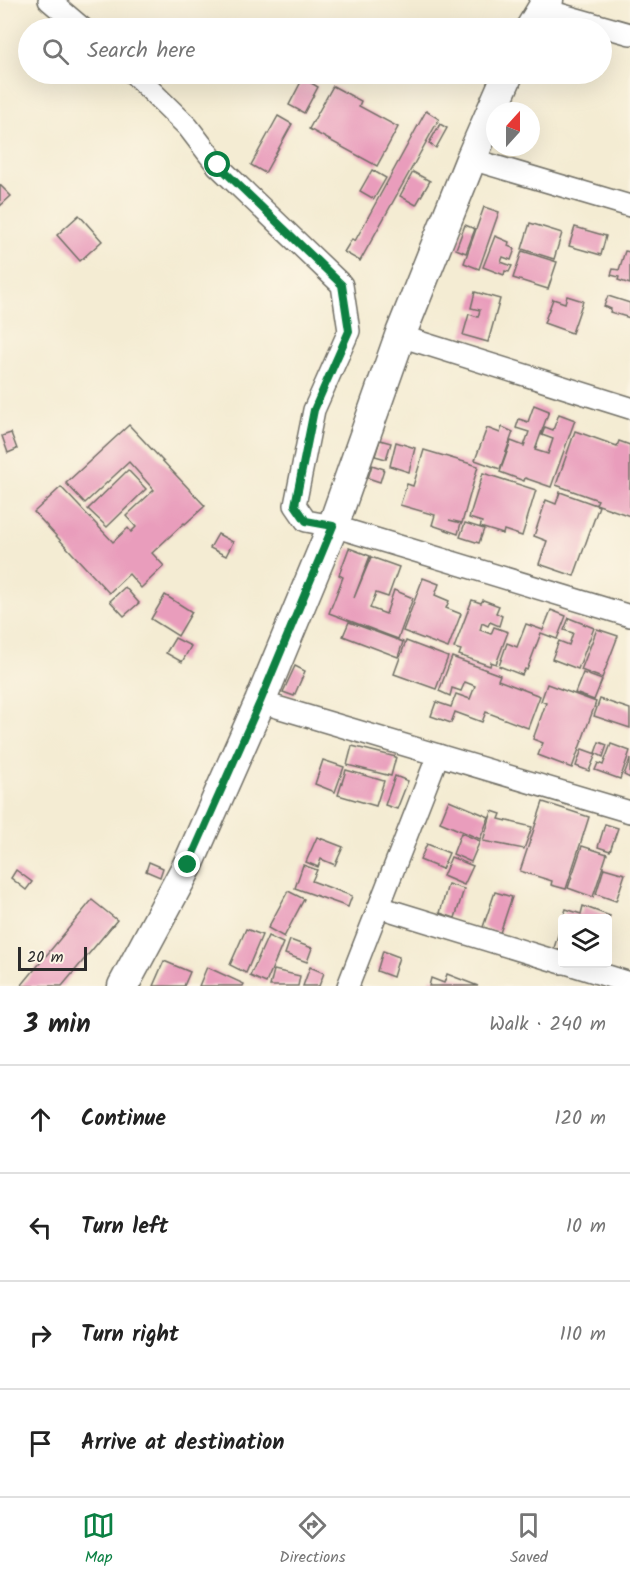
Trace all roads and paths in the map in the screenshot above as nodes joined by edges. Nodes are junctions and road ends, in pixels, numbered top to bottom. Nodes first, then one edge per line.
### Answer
1 (49, 0) edge
2 (540, 12) edge
3 (70, 18) edge
4 (565, 18) edge
5 (612, 30) edge
6 (630, 34) edge
7 (144, 84) edge
8 (504, 84) edge
9 (471, 159) junction
10 (630, 206) edge
11 (400, 336) junction
12 (630, 408) edge
13 (333, 526) junction
14 (630, 616) edge
15 (260, 702) junction
16 (438, 755) junction
17 (630, 812) edge
18 (379, 907) junction
19 (558, 961) edge
20 (580, 968) edge
21 (630, 983) edge
22 (123, 986) edge
23 (348, 986) edge

1 - 3 street
2 - 4 street
5 - 6 street
7 - 13 street
8 - 9 street
9 - 10 street
9 - 11 street
11 - 12 street
11 - 13 street
13 - 14 street
13 - 15 street
15 - 16 street
15 - 22 street
16 - 17 street
16 - 18 street
18 - 19 street
18 - 23 street
20 - 21 street

